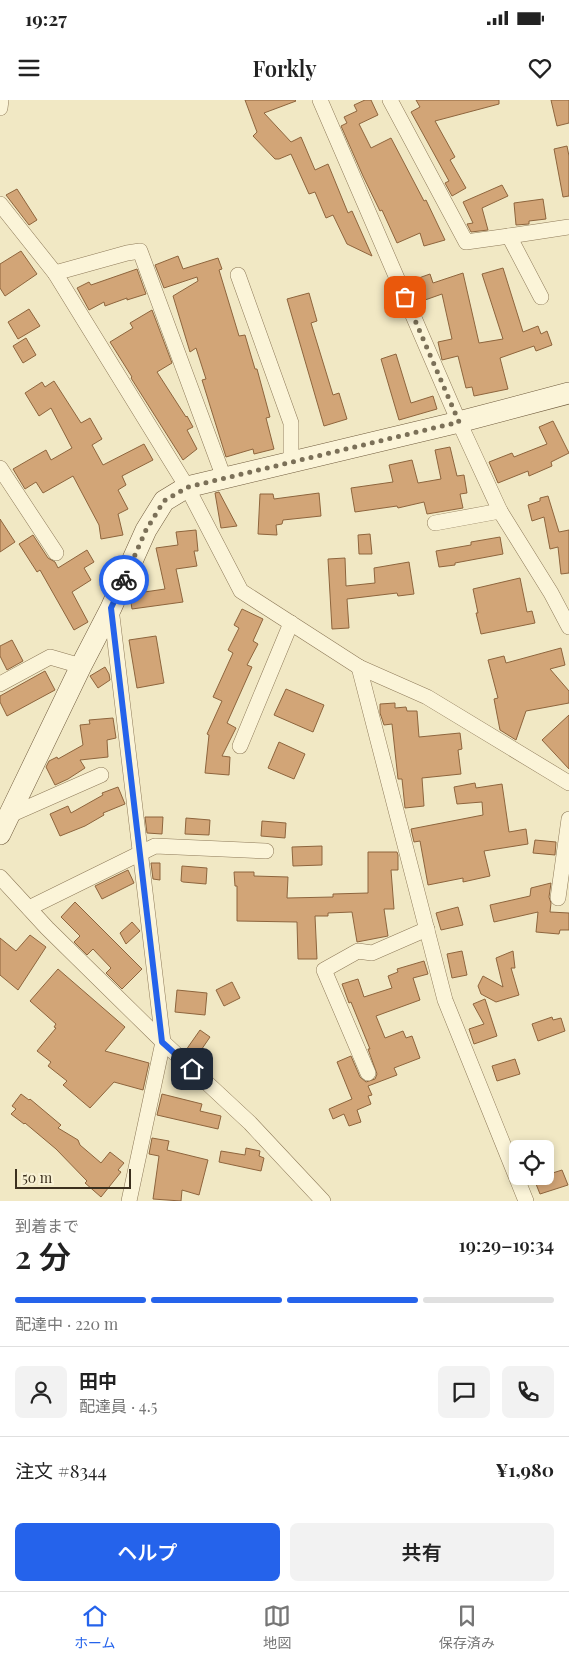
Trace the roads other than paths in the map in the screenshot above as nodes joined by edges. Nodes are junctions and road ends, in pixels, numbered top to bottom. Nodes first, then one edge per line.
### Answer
1 (1, 100) edge
2 (320, 100) edge
3 (390, 100) edge
4 (0, 108) edge
5 (0, 204) edge
6 (569, 227) edge
7 (509, 236) junction
8 (55, 273) junction
9 (238, 275) dead end
10 (541, 296) dead end
11 (569, 392) edge
12 (459, 422) junction
13 (291, 462) junction
14 (0, 468) edge
15 (224, 478) junction
16 (188, 487) junction
17 (500, 511) junction
18 (435, 523) dead end
19 (56, 553) dead end
20 (111, 608) junction
21 (291, 623) junction
22 (569, 627) edge
23 (81, 666) junction
24 (360, 668) junction
25 (0, 684) edge
26 (240, 746) dead end
27 (101, 775) dead end
28 (569, 783) edge
29 (569, 819) edge
30 (4, 825) edge
31 (266, 851) dead end
32 (140, 853) junction
33 (0, 877) edge
34 (558, 898) dead end
35 (28, 908) junction
36 (427, 928) junction
37 (162, 1042) junction
38 (368, 1074) dead end
39 (129, 1201) edge
40 (323, 1201) edge
41 (526, 1201) edge

1 - 4 street
2 - 12 street
3 - 7 street
5 - 8 street
6 - 7 street
7 - 10 street
8 - 15 street
8 - 16 street
9 - 13 street
11 - 12 street
12 - 13 street
12 - 17 street
13 - 15 street
14 - 19 street
15 - 16 street
16 - 20 street
16 - 21 street
17 - 18 street
17 - 22 street
20 - 23 street
20 - 32 street
21 - 24 street
21 - 26 street
23 - 25 street
23 - 30 street
24 - 28 street
24 - 36 street
27 - 30 street
29 - 34 street
31 - 32 street
32 - 35 street
32 - 37 street
33 - 35 street
35 - 37 street
36 - 38 street
36 - 41 street
37 - 39 street
37 - 40 street

